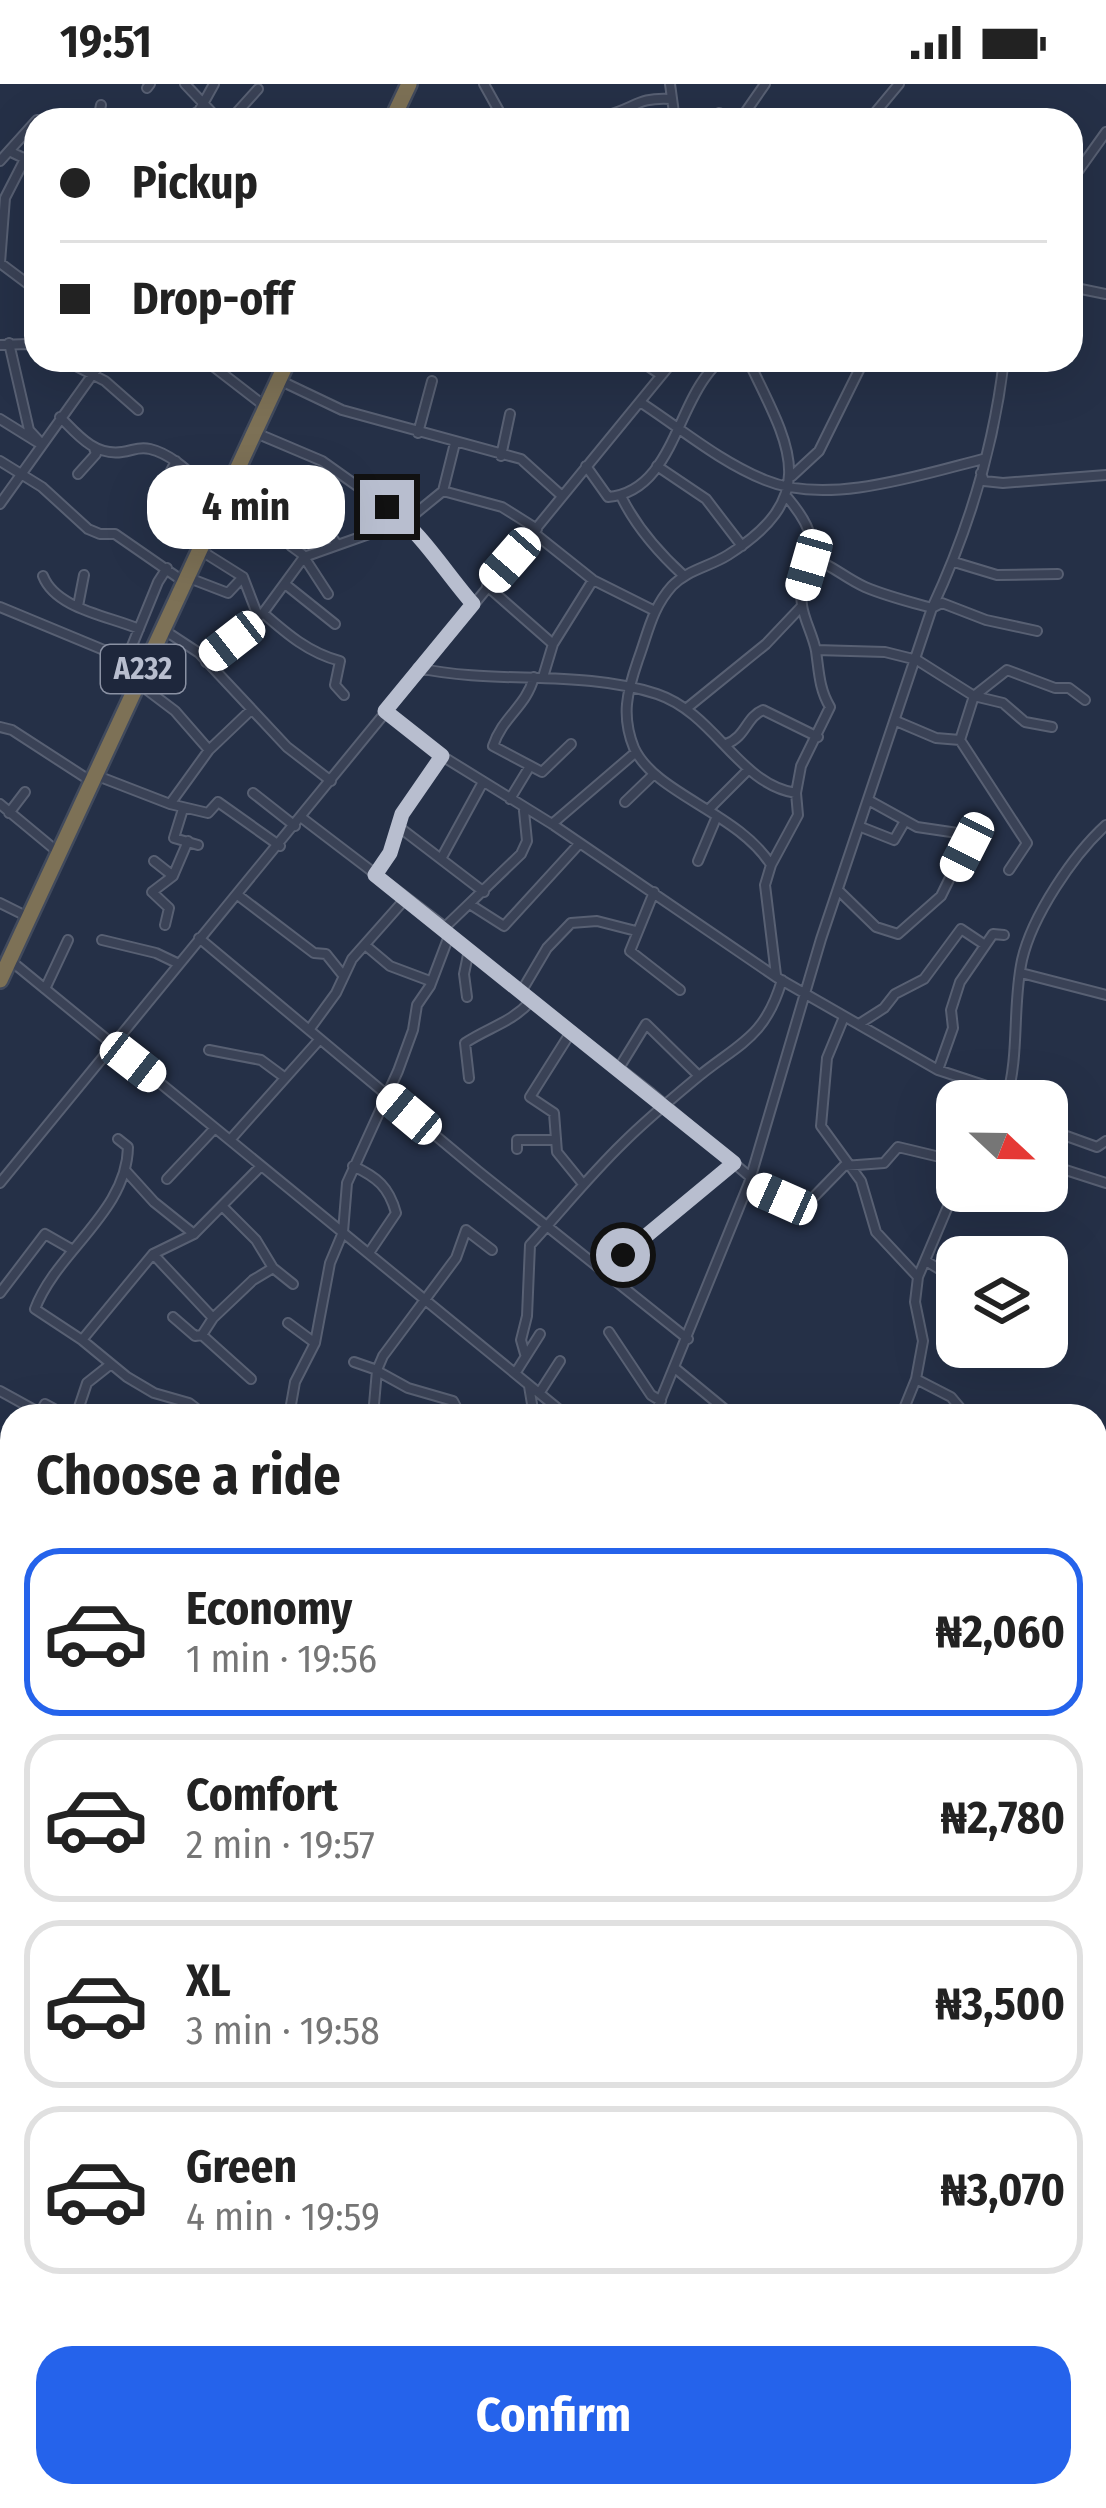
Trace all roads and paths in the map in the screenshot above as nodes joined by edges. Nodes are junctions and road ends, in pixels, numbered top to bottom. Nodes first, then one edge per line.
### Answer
1 (184, 84) edge
2 (214, 84) edge
3 (670, 84) edge
4 (765, 84) edge
5 (899, 84) edge
6 (258, 89) dead end
7 (671, 99) junction
8 (202, 102) junction
9 (101, 105) dead end
10 (100, 108) edge
11 (200, 108) edge
12 (208, 108) edge
13 (241, 108) edge
14 (623, 108) edge
15 (673, 108) edge
16 (746, 108) edge
17 (879, 108) edge
18 (1106, 132) edge
19 (24, 136) edge
20 (11, 152) junction
21 (24, 156) edge
22 (0, 161) edge
23 (24, 161) edge
24 (1083, 164) edge
25 (0, 263) edge
26 (24, 282) edge
27 (4, 344) edge
28 (88, 372) edge
29 (221, 372) edge
30 (279, 372) edge
31 (281, 372) edge
32 (657, 372) edge
33 (664, 372) edge
34 (709, 372) edge
35 (754, 372) edge
36 (858, 372) edge
37 (1002, 372) edge
38 (92, 374) junction
39 (662, 375) junction
40 (278, 380) junction
41 (432, 381) dead end
42 (640, 402) junction
43 (262, 404) junction
44 (139, 410) dead end
45 (510, 414) dead end
46 (60, 417) junction
47 (0, 419) edge
48 (678, 428) junction
49 (254, 432) junction
50 (418, 433) junction
51 (40, 442) junction
52 (455, 443) junction
53 (94, 448) junction
54 (501, 456) junction
55 (982, 459) junction
56 (0, 461) edge
57 (176, 461) junction
58 (586, 466) junction
59 (657, 466) junction
60 (981, 473) junction
61 (78, 474) dead end
62 (1106, 475) edge
63 (792, 476) junction
64 (21, 477) junction
65 (443, 490) junction
66 (789, 492) junction
67 (562, 496) junction
68 (621, 496) junction
69 (157, 498) dead end
70 (218, 498) junction
71 (0, 503) edge
72 (314, 512) dead end
73 (402, 519) junction
74 (535, 531) junction
75 (335, 543) junction
76 (292, 546) dead end
77 (742, 546) junction
78 (200, 550) junction
79 (304, 557) junction
80 (812, 558) junction
81 (954, 562) junction
82 (1058, 574) dead end
83 (84, 575) dead end
84 (178, 575) junction
85 (683, 575) junction
86 (43, 576) dead end
87 (243, 578) junction
88 (593, 580) junction
89 (285, 584) junction
90 (488, 586) junction
91 (328, 593) dead end
92 (473, 604) junction
93 (78, 606) junction
94 (802, 606) junction
95 (0, 608) edge
96 (932, 608) junction
97 (653, 610) junction
98 (260, 615) junction
99 (335, 624) dead end
100 (150, 627) junction
101 (1037, 631) dead end
102 (553, 644) junction
103 (816, 650) junction
104 (917, 660) junction
105 (206, 662) junction
106 (135, 668) junction
107 (418, 668) junction
108 (539, 677) junction
109 (628, 687) junction
110 (344, 695) dead end
111 (974, 696) junction
112 (1084, 700) dead end
113 (687, 708) junction
114 (251, 710) junction
115 (385, 711) junction
116 (896, 721) junction
117 (0, 727) edge
118 (1052, 728) dead end
119 (818, 736) junction
120 (960, 740) junction
121 (571, 744) dead end
122 (731, 745) junction
123 (209, 750) junction
124 (636, 752) junction
125 (442, 756) junction
126 (530, 766) junction
127 (748, 770) junction
128 (653, 775) junction
129 (91, 777) junction
130 (331, 782) junction
131 (483, 782) junction
132 (26, 792) dead end
133 (254, 793) dead end
134 (796, 793) junction
135 (510, 799) junction
136 (870, 801) junction
137 (626, 802) dead end
138 (0, 804) edge
139 (170, 804) junction
140 (183, 808) junction
141 (524, 809) junction
142 (9, 813) junction
143 (713, 813) junction
144 (905, 820) junction
145 (298, 822) junction
146 (552, 824) junction
147 (1106, 825) edge
148 (399, 826) junction
149 (861, 827) junction
150 (578, 844) junction
151 (280, 846) junction
152 (53, 848) junction
153 (442, 856) junction
154 (154, 861) dead end
155 (698, 861) dead end
156 (771, 865) junction
157 (1009, 870) dead end
158 (375, 875) junction
159 (173, 876) junction
160 (39, 885) junction
161 (484, 892) junction
162 (654, 892) junction
163 (839, 892) junction
164 (239, 896) junction
165 (406, 898) junction
166 (0, 903) edge
167 (471, 905) junction
168 (22, 914) junction
169 (166, 925) dead end
170 (636, 931) junction
171 (447, 932) junction
172 (1004, 935) dead end
173 (199, 938) junction
174 (68, 940) dead end
175 (102, 940) dead end
176 (985, 944) junction
177 (365, 945) junction
178 (469, 950) junction
179 (4, 960) edge
180 (179, 964) junction
181 (1021, 973) junction
182 (343, 976) junction
183 (779, 979) junction
184 (0, 980) edge
185 (430, 980) junction
186 (45, 989) junction
187 (680, 990) dead end
188 (521, 992) junction
189 (804, 992) junction
190 (1106, 995) edge
191 (467, 997) dead end
192 (531, 1001) junction
193 (844, 1017) junction
194 (859, 1024) junction
195 (309, 1030) junction
196 (571, 1031) junction
197 (320, 1039) junction
198 (112, 1046) junction
199 (209, 1049) dead end
200 (619, 1068) junction
201 (938, 1070) junction
202 (699, 1076) junction
203 (284, 1077) junction
204 (469, 1078) dead end
205 (964, 1080) edge
206 (1011, 1080) edge
207 (387, 1096) junction
208 (666, 1106) junction
209 (215, 1128) junction
210 (1068, 1137) edge
211 (118, 1138) dead end
212 (230, 1140) junction
213 (555, 1140) junction
214 (1106, 1141) edge
215 (517, 1149) dead end
216 (936, 1156) edge
217 (734, 1163) junction
218 (261, 1166) junction
219 (353, 1166) junction
220 (854, 1168) junction
221 (125, 1170) junction
222 (1068, 1171) edge
223 (167, 1179) dead end
224 (749, 1179) junction
225 (1106, 1183) edge
226 (0, 1184) edge
227 (583, 1184) junction
228 (222, 1207) junction
229 (946, 1212) edge
230 (550, 1225) junction
231 (343, 1232) junction
232 (182, 1233) junction
233 (73, 1250) junction
234 (492, 1250) dead end
235 (369, 1253) junction
236 (153, 1254) junction
237 (926, 1261) junction
238 (936, 1267) edge
239 (273, 1268) junction
240 (606, 1272) junction
241 (919, 1277) junction
242 (293, 1284) dead end
243 (0, 1293) edge
244 (424, 1300) junction
245 (173, 1317) dead end
246 (213, 1318) junction
247 (288, 1323) dead end
248 (609, 1332) dead end
249 (540, 1334) dead end
250 (202, 1335) junction
251 (688, 1339) junction
252 (82, 1340) junction
253 (315, 1343) junction
254 (525, 1354) junction
255 (560, 1361) dead end
256 (354, 1362) dead end
257 (111, 1364) junction
258 (676, 1369) junction
259 (378, 1371) junction
260 (516, 1372) junction
261 (251, 1379) dead end
262 (916, 1379) junction
263 (529, 1384) junction
264 (540, 1392) junction
265 (661, 1402) joint
266 (77, 1404) edge
267 (191, 1404) edge
268 (291, 1404) edge
269 (372, 1404) edge
270 (454, 1404) edge
271 (532, 1404) edge
272 (554, 1404) edge
273 (718, 1404) edge
274 (906, 1404) edge
275 (957, 1404) edge

1 - 8 street
2 - 8 street
3 - 7 street
4 - 16 street
5 - 17 street
6 - 13 street
7 - 14 street
7 - 15 street
8 - 11 street
8 - 12 street
9 - 10 street
18 - 24 street
19 - 20 street
20 - 21 street
20 - 22 street
23 - 25 street
25 - 26 street
27 - 51 street
28 - 38 street
29 - 43 street
30 - 43 highway, A232
31 - 40 highway, A232
32 - 39 street
33 - 39 street
34 - 48 street
35 - 63 street
36 - 63 street
37 - 55 street
38 - 44 street
38 - 46 street
39 - 42 street
40 - 49 highway, A232
40 - 50 street
41 - 50 street
42 - 48 street
42 - 58 street
43 - 70 highway, A232
45 - 54 street
46 - 51 street
46 - 53 street
47 - 51 street
48 - 59 street
48 - 66 street
49 - 73 street
49 - 78 highway, A232
50 - 52 street
51 - 64 street
52 - 54 street
52 - 65 street
53 - 57 street
53 - 61 street
54 - 67 street
55 - 60 street
55 - 66 street
56 - 64 street
57 - 69 street
57 - 70 street
58 - 67 street
58 - 68 street
59 - 68 street
59 - 77 street
60 - 62 street
60 - 81 street
63 - 66 street
64 - 71 street
64 - 84 street
65 - 73 street
65 - 74 street
66 - 77 street
66 - 80 street
67 - 74 street
68 - 85 street
70 - 84 highway, A232
72 - 75 street
73 - 75 street
73 - 92 street
74 - 88 street
74 - 90 street
75 - 79 street
76 - 79 street
77 - 85 street
78 - 84 highway, A232
78 - 87 street
79 - 89 street
79 - 91 street
80 - 94 street
80 - 96 street
81 - 82 street
81 - 96 street
83 - 93 street
84 - 87 street
84 - 100 highway, A232
85 - 97 street
86 - 93 street
87 - 98 street
88 - 97 street
88 - 102 street
89 - 98 street
89 - 99 street
90 - 92 street
90 - 102 street
92 - 107 street
93 - 100 street
94 - 103 street
94 - 113 street
95 - 106 street
96 - 101 street
96 - 104 street
97 - 109 street
98 - 105 street
98 - 110 street
100 - 105 street
100 - 106 highway, A232
102 - 108 street
103 - 104 street
103 - 119 street
104 - 111 street
104 - 116 street
105 - 114 street
106 - 123 street
106 - 129 highway, A232
107 - 108 street
107 - 115 street
108 - 109 street
108 - 126 street
109 - 113 street
109 - 124 street
111 - 112 street
111 - 118 street
111 - 120 street
113 - 122 street
114 - 123 street
114 - 130 street
115 - 125 street
115 - 130 street
116 - 120 street
116 - 136 street
117 - 129 street
119 - 122 street
119 - 134 street
120 - 157 street
121 - 126 street
122 - 127 street
123 - 139 street
124 - 128 street
124 - 146 street
125 - 131 street
125 - 148 street
126 - 135 street
127 - 134 street
127 - 143 street
128 - 137 street
128 - 143 street
129 - 139 street
129 - 152 highway, A232
129 - 160 highway, A232
130 - 145 street
131 - 135 street
131 - 153 street
132 - 142 street
133 - 145 street
134 - 156 street
135 - 141 street
136 - 144 street
136 - 149 street
138 - 142 street
139 - 140 street
140 - 151 street
140 - 159 street
141 - 146 street
141 - 161 street
142 - 152 street
143 - 155 street
143 - 156 street
144 - 149 street
144 - 163 street
145 - 151 street
145 - 158 street
146 - 150 street
147 - 181 street
148 - 153 street
148 - 158 street
149 - 163 street
150 - 162 street
150 - 167 street
151 - 164 street
152 - 160 highway, A232
153 - 161 street
154 - 159 street
156 - 183 street
158 - 165 street
159 - 169 street
160 - 168 highway, A232
160 - 179 highway, A232
161 - 167 street
162 - 170 street
162 - 183 street
163 - 189 street
164 - 173 street
164 - 182 street
165 - 171 street
165 - 177 street
166 - 168 street
167 - 171 street
168 - 179 highway, A232
170 - 187 street
170 - 188 street
171 - 178 street
171 - 185 street
172 - 176 street
173 - 180 street
173 - 195 street
174 - 186 street
175 - 180 street
176 - 194 street
176 - 201 street
177 - 182 street
177 - 185 street
178 - 188 street
178 - 191 street
179 - 184 highway, A232
179 - 186 street
180 - 198 street
181 - 190 street
181 - 206 street
182 - 195 street
183 - 189 street
183 - 202 street
185 - 207 street
186 - 198 street
188 - 192 street
189 - 193 street
189 - 224 street
192 - 196 street
192 - 204 street
193 - 194 street
193 - 220 street
194 - 201 street
195 - 197 street
196 - 200 street
196 - 213 street
197 - 203 street
197 - 207 street
198 - 209 street
198 - 226 street
199 - 203 street
200 - 202 street
200 - 208 street
201 - 205 street
202 - 208 street
203 - 212 street
207 - 219 street
207 - 230 street
208 - 217 street
208 - 227 street
209 - 212 street
209 - 223 street
210 - 214 street
211 - 221 street
212 - 218 street
213 - 215 street
213 - 227 street
216 - 220 street
217 - 224 street
217 - 240 street
218 - 228 street
218 - 231 street
219 - 231 street
219 - 235 street
220 - 224 street
220 - 241 street
221 - 232 street
221 - 233 street
222 - 225 street
224 - 251 street
227 - 230 street
228 - 232 street
228 - 239 street
229 - 237 street
230 - 240 street
230 - 254 street
231 - 235 street
231 - 253 street
232 - 236 street
233 - 243 street
233 - 252 street
234 - 244 street
235 - 244 street
236 - 246 street
236 - 252 street
237 - 238 street
237 - 241 street
239 - 242 street
239 - 246 street
240 - 251 street
241 - 262 street
244 - 259 street
244 - 260 street
245 - 250 street
246 - 250 street
247 - 253 street
248 - 265 street
249 - 254 street
250 - 261 street
251 - 258 street
252 - 257 street
253 - 268 street
254 - 260 street
255 - 264 street
256 - 259 street
257 - 266 street
257 - 267 street
258 - 265 street
258 - 273 street
259 - 269 street
259 - 270 street
260 - 263 street
262 - 274 street
262 - 275 street
263 - 264 street
263 - 271 street
264 - 272 street

